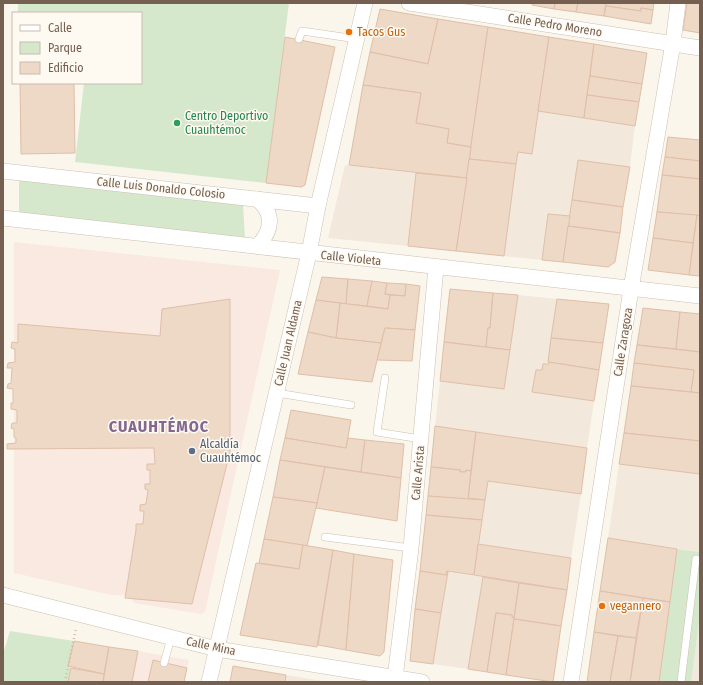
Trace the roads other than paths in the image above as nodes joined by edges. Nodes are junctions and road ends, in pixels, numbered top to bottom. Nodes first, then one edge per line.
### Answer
1 (365, 3) edge
2 (409, 3) edge
3 (678, 3) edge
4 (357, 39) junction
5 (299, 40) dead end
6 (673, 43) junction
7 (700, 48) edge
8 (3, 171) edge
9 (257, 199) junction
10 (318, 206) junction
11 (3, 218) edge
12 (258, 246) junction
13 (309, 253) junction
14 (436, 267) junction
15 (631, 288) junction
16 (700, 296) edge
17 (385, 378) dead end
18 (277, 393) junction
19 (351, 405) dead end
20 (421, 439) junction
21 (325, 537) dead end
22 (411, 548) junction
23 (696, 559) dead end
24 (3, 595) edge
25 (171, 638) junction
26 (217, 649) junction
27 (164, 663) dead end
28 (395, 678) junction
29 (209, 682) edge
30 (422, 682) edge
31 (571, 682) edge
32 (680, 682) edge

1 - 4 street, Calle Juan Aldama
2 - 6 street, Calle Pedro Moreno
3 - 6 street, Calle Zaragoza
4 - 5 lane
4 - 10 street, Calle Juan Aldama
6 - 7 street, Calle Pedro Moreno
6 - 15 street, Calle Zaragoza
8 - 9 street, Calle Luis Donaldo Colosio
9 - 10 street, Calle Luis Donaldo Colosio
9 - 12 street
10 - 13 street, Calle Juan Aldama
11 - 12 street, Calle Violeta
12 - 13 street, Calle Violeta
13 - 14 street, Calle Violeta
13 - 18 street, Calle Juan Aldama
14 - 15 street, Calle Violeta
14 - 20 street, Calle Arista
15 - 16 street, Calle Violeta
15 - 31 street, Calle Zaragoza
17 - 20 lane
18 - 19 lane
18 - 26 street, Calle Juan Aldama
20 - 22 street, Calle Arista
21 - 22 lane
22 - 28 street, Calle Arista
23 - 32 lane
24 - 25 street, Calle Mina
25 - 26 street, Calle Mina
25 - 27 lane
26 - 28 street, Calle Mina
26 - 29 street, Calle Juan Aldama
28 - 30 street, Calle Mina

